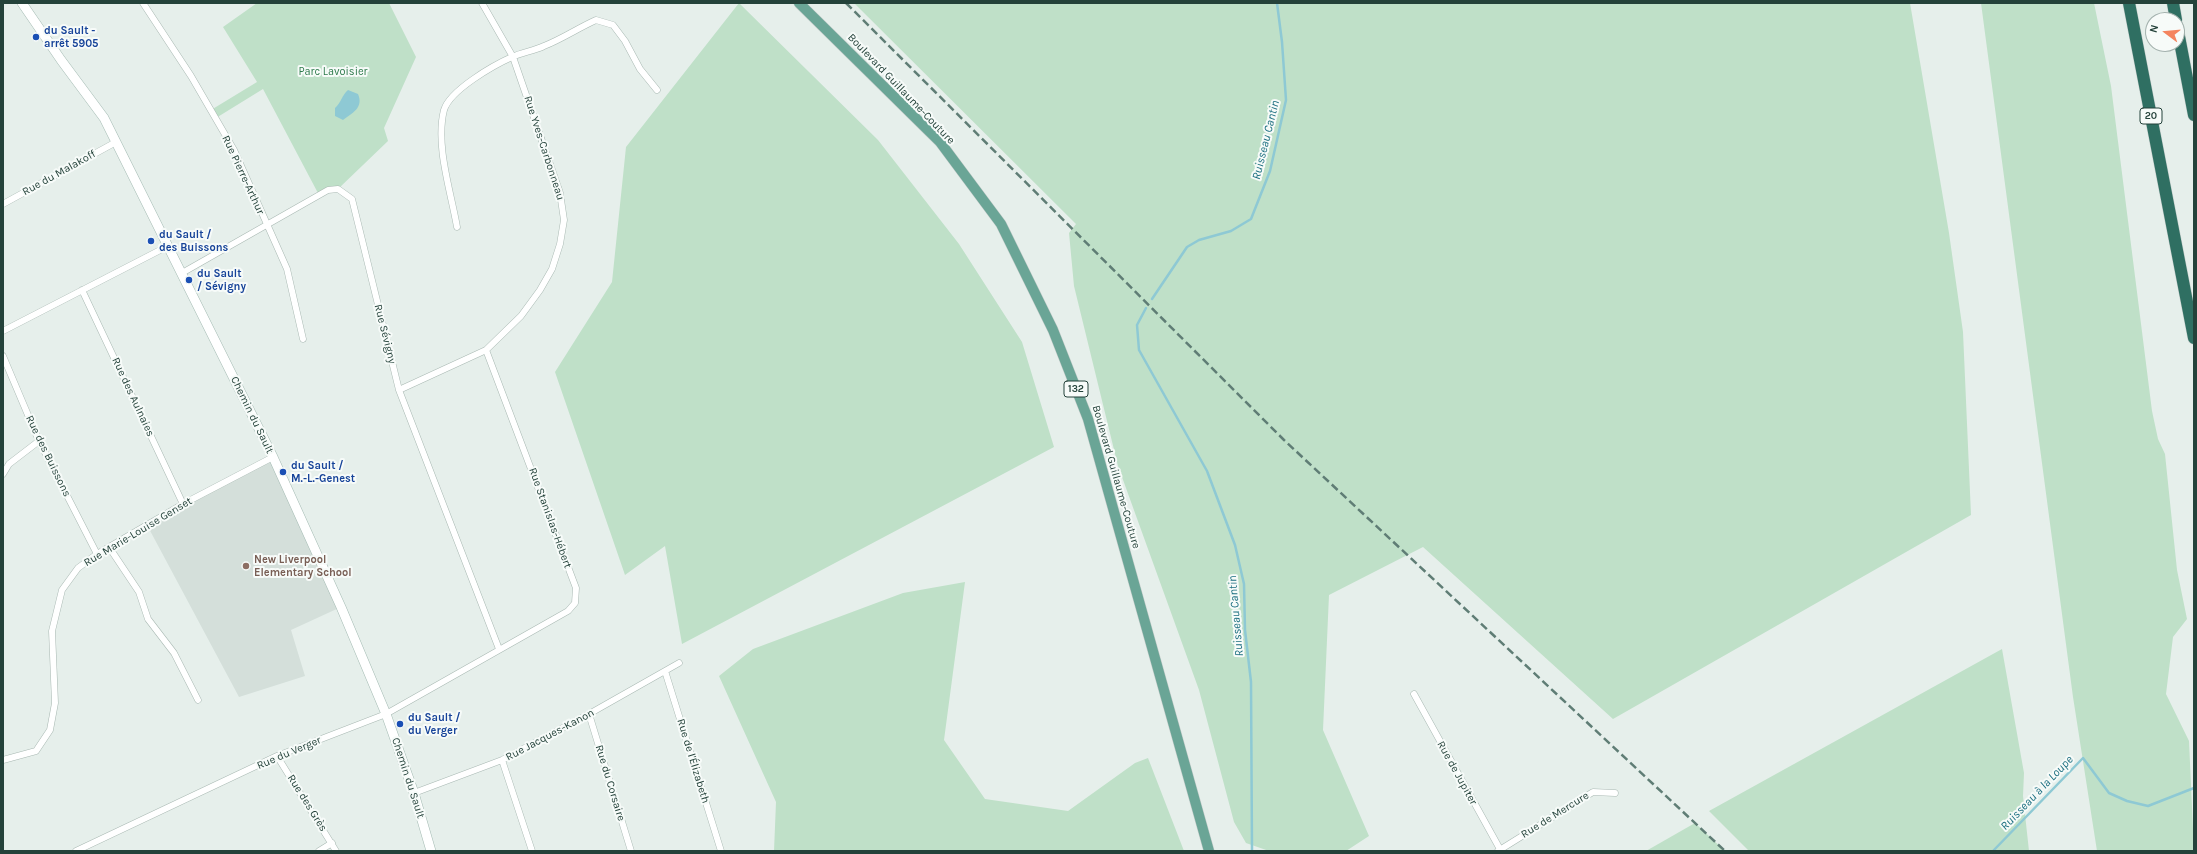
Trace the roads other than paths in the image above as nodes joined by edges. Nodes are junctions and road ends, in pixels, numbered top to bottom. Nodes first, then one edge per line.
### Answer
1 (22, 3) edge
2 (143, 3) edge
3 (482, 3) edge
4 (799, 3) edge
5 (2129, 3) edge
6 (2182, 52) edge
7 (513, 57) junction
8 (657, 90) dead end
9 (2194, 115) edge
10 (116, 142) junction
11 (3, 204) edge
12 (266, 226) junction
13 (457, 227) dead end
14 (168, 246) junction
15 (182, 273) junction
16 (82, 290) junction
17 (3, 331) edge
18 (2194, 338) edge
19 (303, 339) dead end
20 (486, 350) junction
21 (3, 356) edge
22 (399, 390) junction
23 (39, 441) junction
24 (273, 457) junction
25 (3, 474) edge
26 (183, 504) junction
27 (109, 547) junction
28 (97, 554) junction
29 (499, 649) junction
30 (679, 663) dead end
31 (665, 671) junction
32 (1414, 694) dead end
33 (198, 700) dead end
34 (386, 714) junction
35 (589, 714) junction
36 (277, 756) junction
37 (3, 760) edge
38 (502, 760) junction
39 (414, 793) junction
40 (1615, 793) dead end
41 (332, 844) junction
42 (1500, 850) edge
43 (76, 851) edge
44 (319, 851) edge
45 (336, 851) edge
46 (430, 851) edge
47 (532, 851) edge
48 (630, 851) edge
49 (721, 851) edge
50 (1210, 851) edge

1 - 10 street, Chemin du Sault
2 - 12 street, Rue Pierre-Arthur
3 - 7 street, Rue Yves-Carbonneau
4 - 50 main road, Boulevard Guillaume-Couture / 132
5 - 18 highway, 20
6 - 9 highway
7 - 8 street
7 - 13 street
7 - 20 street, Rue Yves-Carbonneau
10 - 11 street, Rue du Malakoff
10 - 14 street, Chemin du Sault
12 - 15 street, Rue Sévigny
12 - 19 street, Rue Pierre-Arthur
12 - 22 street, Rue Sévigny
14 - 15 street, Chemin du Sault
14 - 16 street
15 - 24 street, Chemin du Sault
16 - 17 street
16 - 26 street, Rue des Aulnaies
20 - 22 street, Rue Yves-Carbonneau
20 - 29 street, Rue Stanislas-Hébert
21 - 23 street, Rue des Buissons
22 - 29 street, Rue Sévigny
23 - 25 street
23 - 28 street, Rue des Buissons
24 - 26 street, Rue Marie-Louise Genset
24 - 34 street, Chemin du Sault
26 - 27 street, Rue Marie-Louise Genset
27 - 28 street, Rue Marie-Louise Genset
27 - 33 street
28 - 37 street, Rue Marie-Louise Genset
29 - 34 street, Rue du Verger
30 - 31 street, Rue Jacques-Kanon
31 - 35 street, Rue Jacques-Kanon
31 - 49 street, Rue de l'Élizabeth
32 - 42 street, Rue de Jupiter
34 - 36 street, Rue du Verger
34 - 39 street, Chemin du Sault
35 - 38 street, Rue Jacques-Kanon
35 - 48 street, Rue du Corsaire
36 - 41 street, Rue des Grès
36 - 43 street, Rue du Verger
38 - 39 street, Rue Jacques-Kanon
38 - 47 street
39 - 46 street, Chemin du Sault
40 - 42 street, Rue de Mercure
41 - 44 street
41 - 45 street, Rue des Grès

